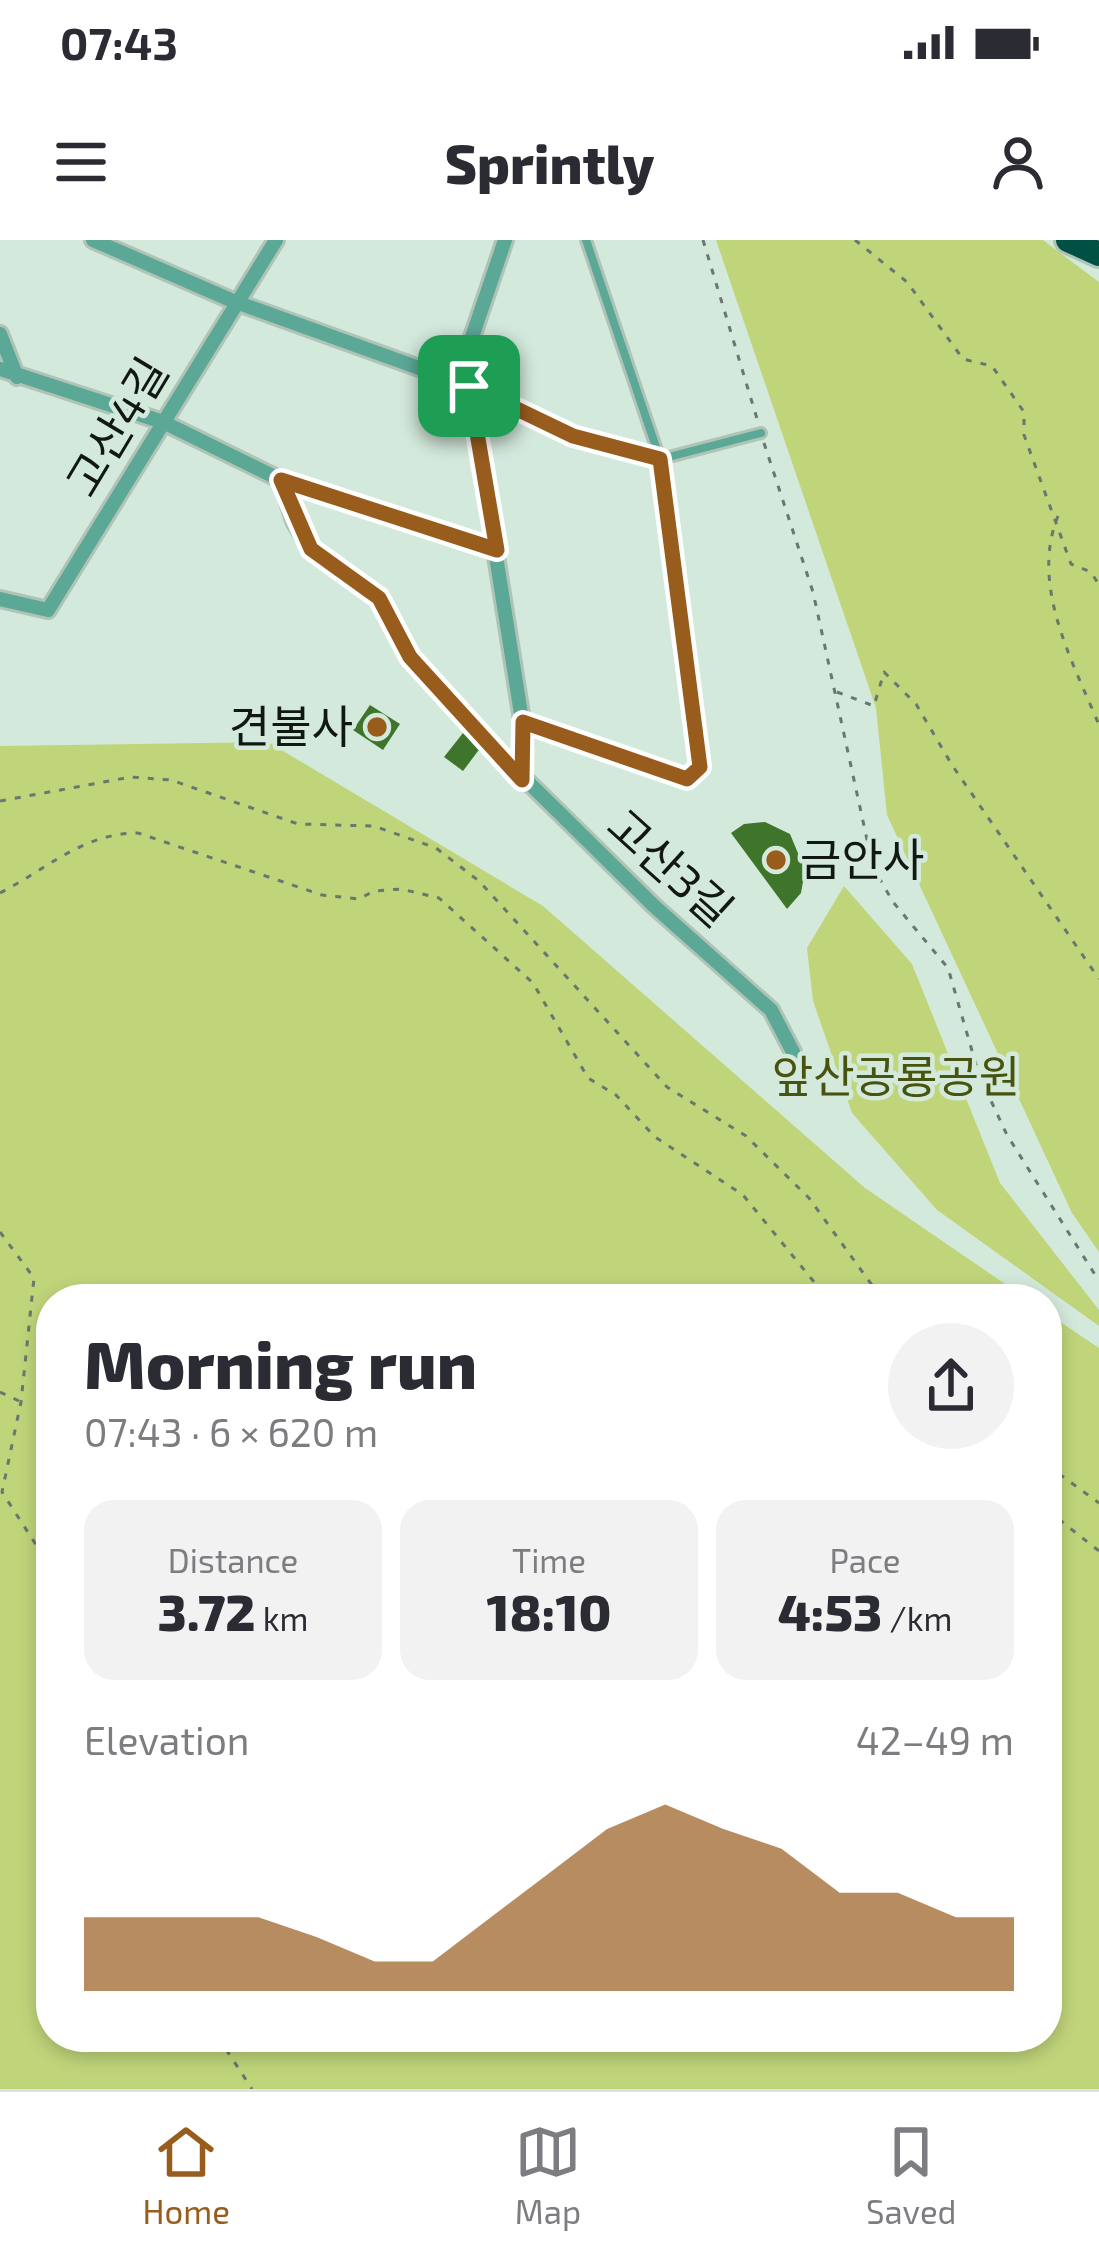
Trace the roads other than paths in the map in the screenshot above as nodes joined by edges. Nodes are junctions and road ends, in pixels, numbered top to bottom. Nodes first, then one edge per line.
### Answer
1 (93, 240) edge
2 (275, 240) edge
3 (505, 240) edge
4 (586, 240) edge
5 (1068, 240) edge
6 (1099, 254) edge
7 (233, 301) junction
8 (0, 334) edge
9 (0, 369) edge
10 (16, 377) junction
11 (469, 386) junction
12 (163, 422) junction
13 (761, 433) road end
14 (660, 459) junction
15 (281, 480) junction
16 (497, 550) junction
17 (0, 599) edge
18 (523, 722) junction
19 (522, 780) junction
20 (793, 1052) dead end

1 - 7 street
2 - 7 street, 고산4길
3 - 11 street
4 - 14 lane
5 - 6 highway
7 - 11 street
7 - 12 street, 고산4길
8 - 10 street
9 - 10 street
10 - 12 street
11 - 14 street
11 - 16 street
12 - 15 street
12 - 17 street, 고산4길
13 - 14 lane
14 - 18 lane
15 - 16 street
15 - 19 street, 고산3길
16 - 18 street
18 - 19 street
19 - 20 street, 고산3길

